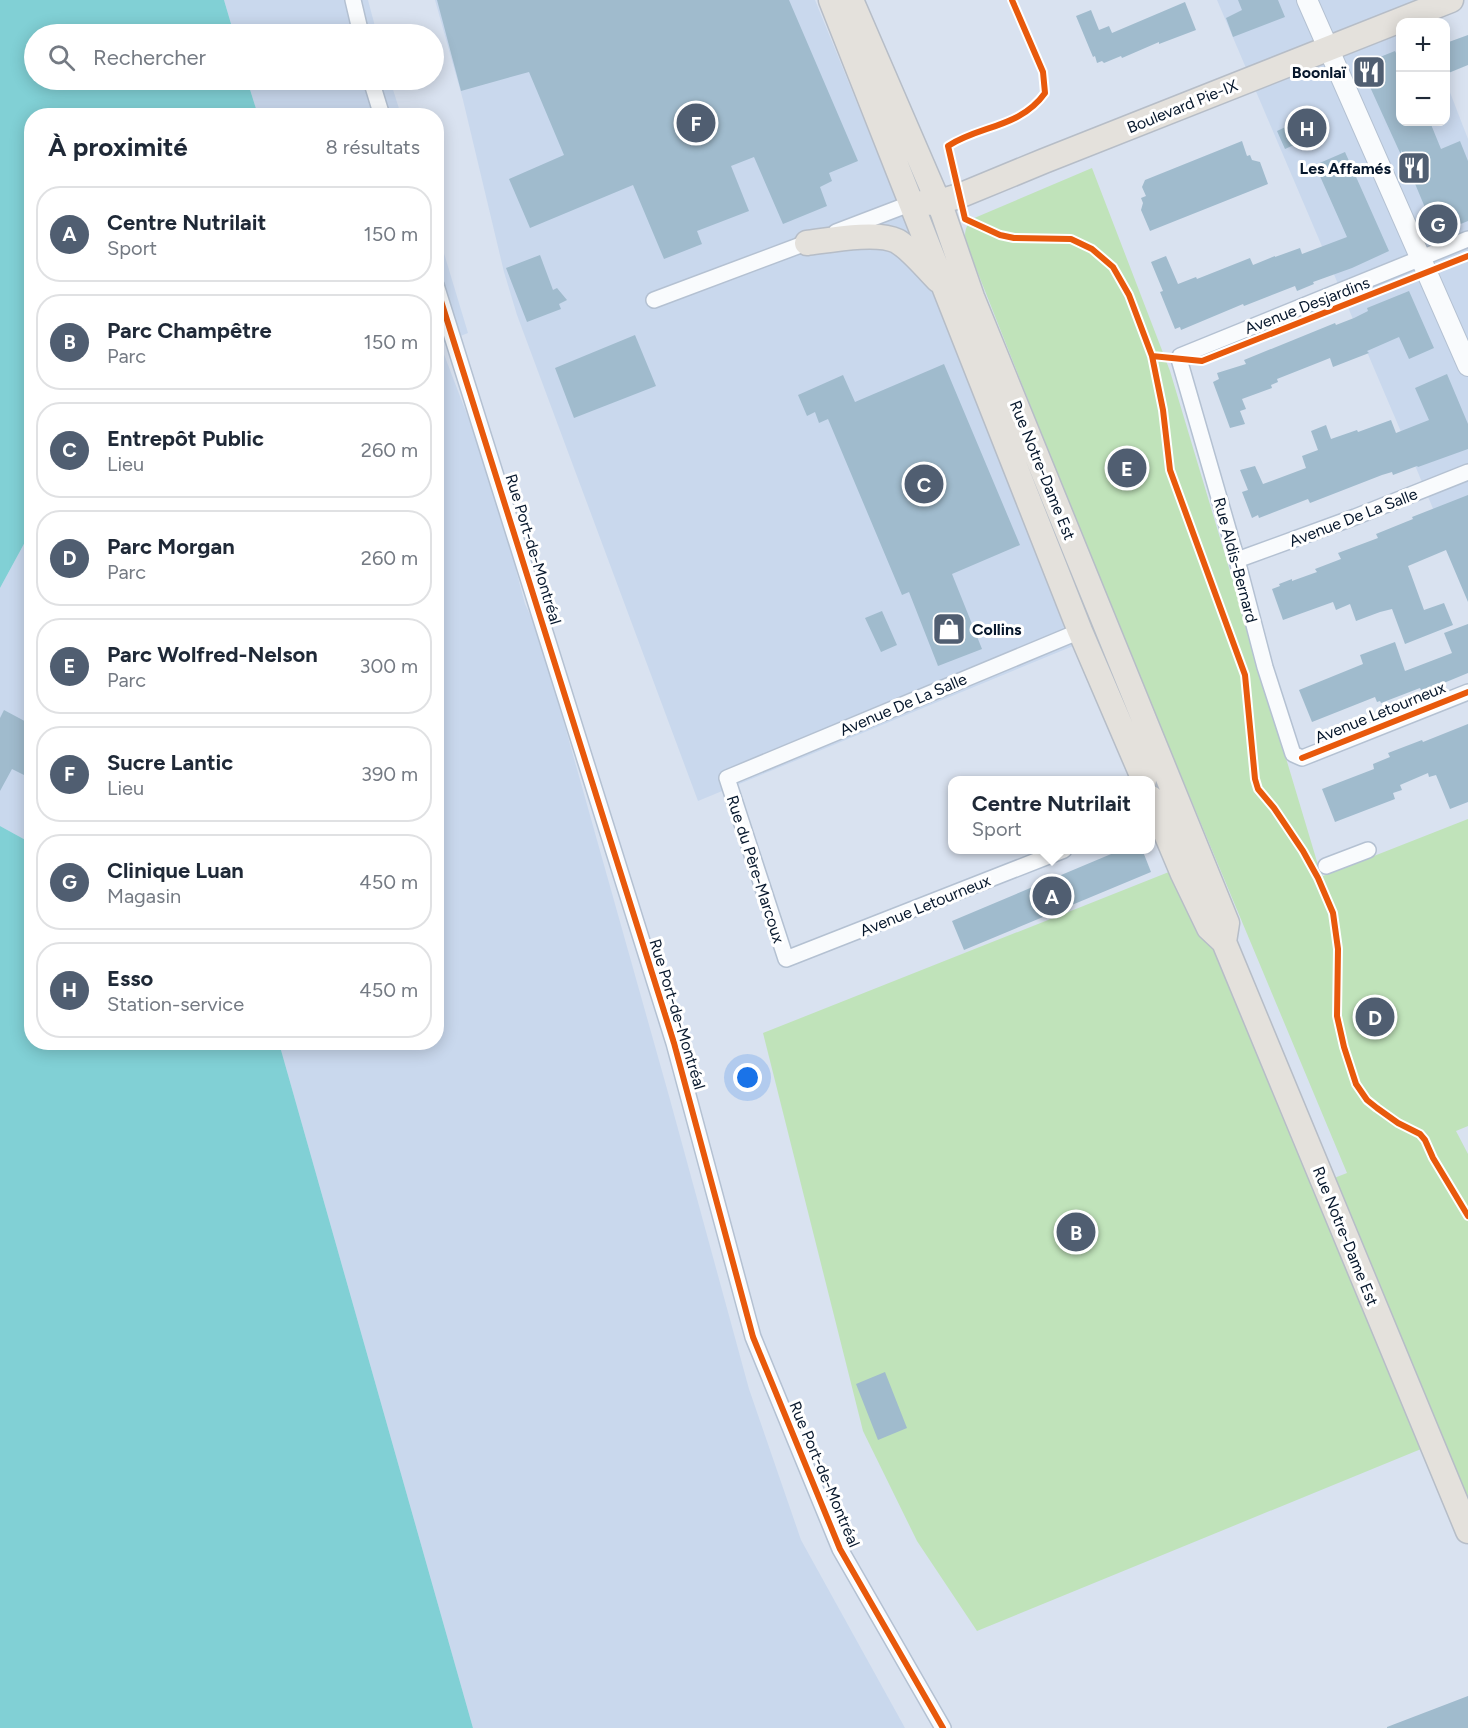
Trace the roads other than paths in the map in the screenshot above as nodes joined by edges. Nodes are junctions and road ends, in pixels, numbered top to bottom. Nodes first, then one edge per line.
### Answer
1 (353, 0) edge
2 (831, 0) edge
3 (851, 0) edge
4 (1307, 0) edge
5 (1451, 0) edge
6 (1468, 8) edge
7 (1442, 18) edge
8 (359, 24) edge
9 (1396, 36) edge
10 (1332, 55) junction
11 (374, 90) edge
12 (380, 108) edge
13 (912, 203) junction
14 (941, 208) junction
15 (1468, 239) edge
16 (807, 243) junction
17 (1420, 258) junction
18 (944, 285) junction
19 (654, 300) dead end
20 (444, 310) edge
21 (1180, 357) joint
22 (1468, 366) edge
23 (1468, 472) edge
24 (1237, 560) junction
25 (1080, 631) junction
26 (1468, 692) edge
27 (1302, 758) joint
28 (1142, 776) edge
29 (1148, 776) edge
30 (727, 778) joint
31 (1159, 807) edge
32 (1368, 850) dead end
33 (1051, 854) edge
34 (1326, 866) dead end
35 (786, 959) joint
36 (1468, 1531) edge
37 (943, 1728) edge

1 - 8 street
2 - 13 main road, Rue Notre-Dame Est
3 - 14 main road, Rue Notre-Dame Est
4 - 10 street
5 - 10 main road, Boulevard Pie-IX
6 - 7 main road
9 - 10 main road, Boulevard Pie-IX
10 - 14 main road, Boulevard Pie-IX
10 - 17 street
11 - 12 street
13 - 14 main road
13 - 16 street
13 - 18 main road, Rue Notre-Dame Est
14 - 29 main road, Rue Notre-Dame Est
15 - 17 street, Avenue Desjardins
16 - 18 main road
16 - 19 street
17 - 21 street, Avenue Desjardins
17 - 22 street
18 - 25 main road, Rue Notre-Dame Est
20 - 37 street, Rue Port-de-Montréal
21 - 24 street, Rue Aldis-Bernard
23 - 24 street, Avenue De La Salle
24 - 27 street, Rue Aldis-Bernard
25 - 28 main road, Rue Notre-Dame Est
25 - 30 street, Avenue De La Salle
26 - 27 street, Avenue Letourneux
30 - 35 street, Rue du Père-Marcoux
31 - 36 main road, Rue Notre-Dame Est
32 - 34 street
33 - 35 street, Avenue Letourneux

